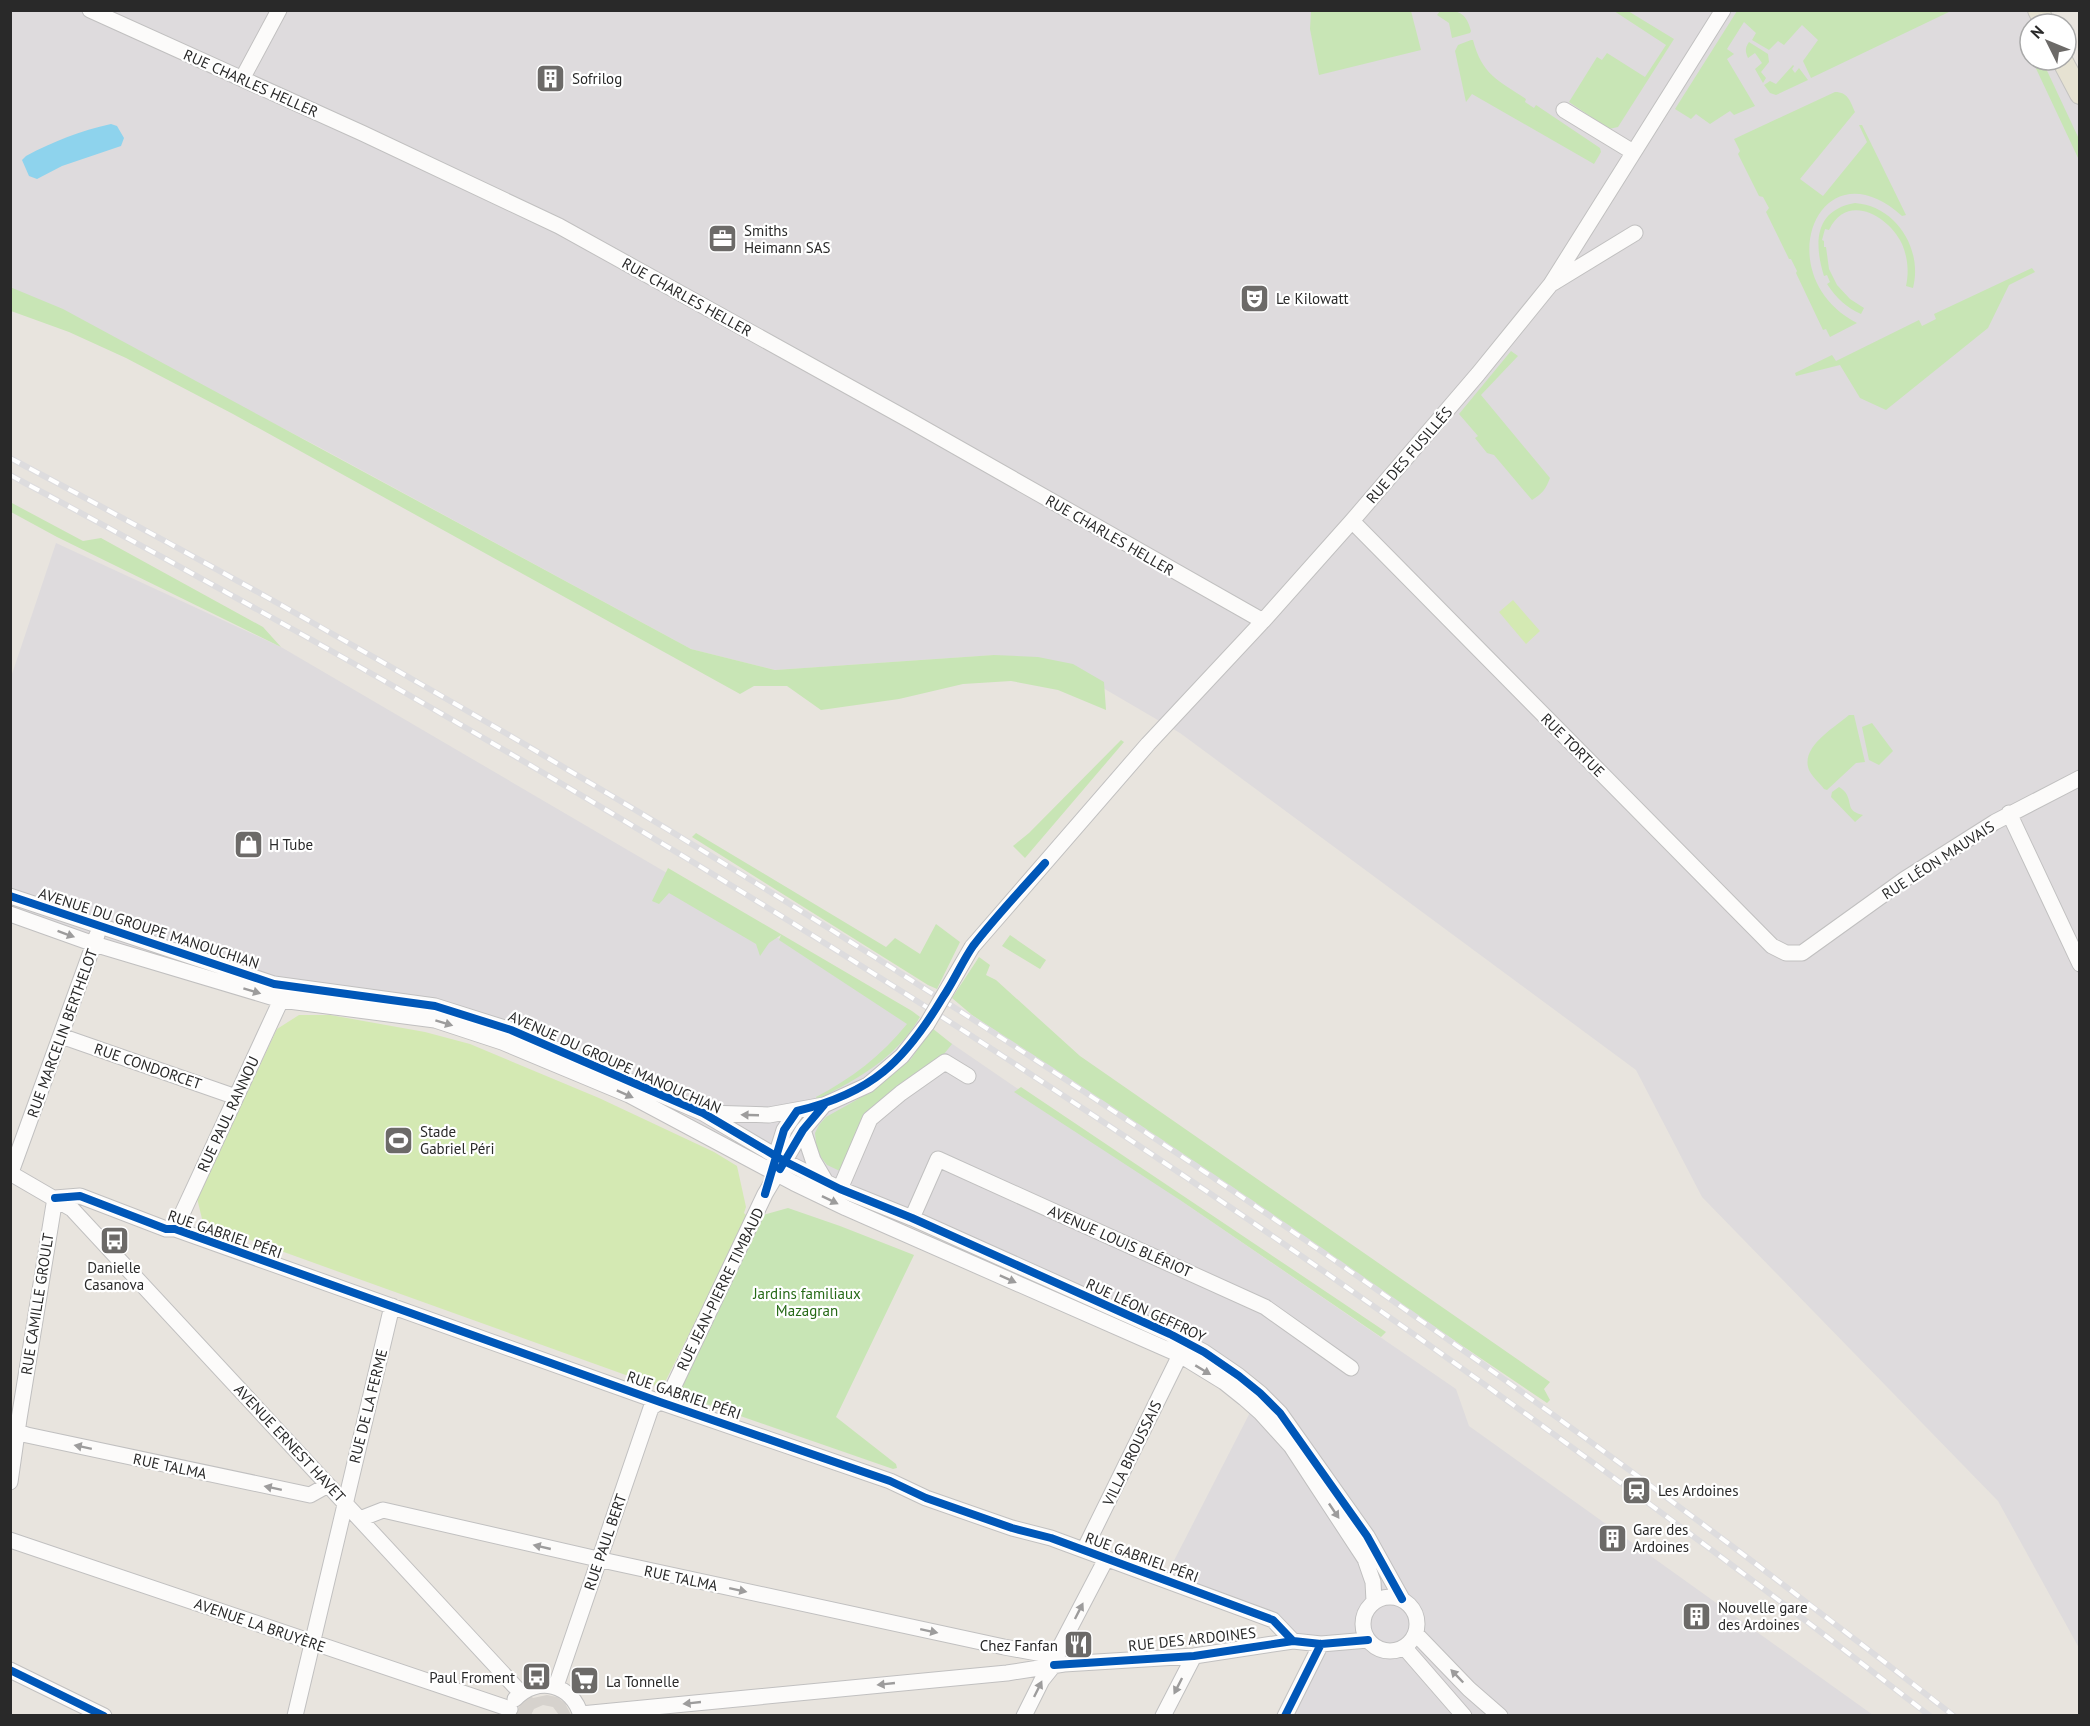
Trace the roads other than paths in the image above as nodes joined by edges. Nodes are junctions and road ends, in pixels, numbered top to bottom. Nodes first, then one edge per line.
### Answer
1 (90, 10) edge
2 (279, 10) edge
3 (1723, 10) edge
4 (2068, 72) edge
5 (242, 79) junction
6 (2079, 94) edge
7 (1564, 110) dead end
8 (1633, 152) junction
9 (1635, 233) dead end
10 (1579, 238) junction
11 (1606, 250) junction
12 (1551, 284) junction
13 (1352, 521) junction
14 (1263, 621) junction
15 (2079, 778) edge
16 (2010, 813) junction
17 (10, 896) edge
18 (10, 914) edge
19 (100, 926) junction
20 (94, 944) junction
21 (1802, 953) joint
22 (2079, 964) edge
23 (281, 999) junction
24 (61, 1036) junction
25 (968, 1076) dead end
26 (236, 1097) junction
27 (824, 1105) junction
28 (797, 1111) junction
29 (703, 1113) junction
30 (803, 1130) junction
31 (777, 1165) junction
32 (11, 1174) edge
33 (833, 1185) junction
34 (55, 1198) junction
35 (912, 1218) junction
36 (175, 1229) junction
37 (392, 1306) junction
38 (1180, 1356) junction
39 (1351, 1368) dead end
40 (660, 1402) junction
41 (14, 1431) edge
42 (10, 1482) edge
43 (328, 1485) junction
44 (345, 1503) junction
45 (360, 1520) junction
46 (10, 1540) edge
47 (1084, 1550) junction
48 (599, 1558) junction
49 (1106, 1559) junction
50 (1402, 1599) junction
51 (1374, 1601) junction
52 (1416, 1634) junction
53 (1368, 1640) junction
54 (1293, 1641) junction
55 (313, 1642) junction
56 (1321, 1644) junction
57 (1004, 1647) junction
58 (1060, 1647) junction
59 (1404, 1647) junction
60 (1194, 1656) junction
61 (1054, 1665) junction
62 (10, 1670) edge
63 (1007, 1673) junction
64 (556, 1686) junction
65 (521, 1693) junction
66 (509, 1712) edge
67 (581, 1715) edge
68 (104, 1716) edge
69 (295, 1716) edge
70 (1024, 1716) edge
71 (1163, 1716) edge
72 (1285, 1716) edge
73 (1464, 1716) edge
74 (1500, 1716) edge

1 - 5 street, RUE CHARLES HELLER
2 - 5 street
3 - 8 street, RUE DES FUSILLÉS
4 - 6 main road
5 - 14 street, RUE CHARLES HELLER
7 - 8 street
8 - 10 street, RUE DES FUSILLÉS
9 - 11 street
10 - 11 street
10 - 12 street, RUE DES FUSILLÉS
11 - 12 street
12 - 13 street, RUE DES FUSILLÉS
13 - 14 street, RUE DES FUSILLÉS
13 - 21 street, RUE TORTUE
14 - 27 street, RUE DES FUSILLÉS, bridge
15 - 16 street, RUE LÉON MAUVAIS
16 - 21 street, RUE LÉON MAUVAIS
16 - 22 street
17 - 19 street, AVENUE DU GROUPE MANOUCHIAN
18 -> 20 street, AVENUE DU GROUPE MANOUCHIAN
19 - 20 street, RUE MARCELIN BERTHELOT
19 - 29 street, AVENUE DU GROUPE MANOUCHIAN
20 -> 23 street, AVENUE DU GROUPE MANOUCHIAN
20 - 24 street, RUE MARCELIN BERTHELOT
23 - 26 street, RUE PAUL RANNOU
23 -> 31 street, AVENUE DU GROUPE MANOUCHIAN
24 - 26 street, RUE CONDORCET
24 - 32 street, RUE MARCELIN BERTHELOT
25 - 33 street
26 - 36 street, RUE PAUL RANNOU
27 - 28 street
27 - 30 street
28 -> 29 street
28 - 31 street
29 - 31 street, AVENUE DU GROUPE MANOUCHIAN
30 - 31 street
30 - 33 street
31 - 33 street, RUE LÉON GEFFROY
31 -> 38 street, RUE LÉON GEFFROY
31 - 40 street, RUE JEAN-PIERRE TIMBAUD
32 - 34 street
33 - 35 street, RUE LÉON GEFFROY
34 - 36 street, RUE GABRIEL PÉRI
34 - 41 street, RUE CAMILLE GROULT
34 - 43 street, AVENUE ERNEST HAVET
35 - 39 street, AVENUE LOUIS BLÉRIOT
35 - 50 street, RUE LÉON GEFFROY
36 - 37 street, RUE GABRIEL PÉRI
37 - 40 street, RUE GABRIEL PÉRI
37 - 44 street, RUE DE LA FERME
38 - 47 street, VILLA BROUSSAIS
38 -> 51 street, RUE LÉON GEFFROY
40 - 47 street, RUE GABRIEL PÉRI
40 - 48 street, RUE PAUL BERT
41 - 42 street, RUE CAMILLE GROULT
43 -> 41 street, RUE TALMA
43 - 44 street, AVENUE ERNEST HAVET
44 - 45 street, AVENUE ERNEST HAVET
44 - 55 street, RUE DE LA FERME
48 -> 45 street, RUE TALMA
45 - 65 street, AVENUE ERNEST HAVET
46 - 55 street, AVENUE LA BRUYÈRE
47 - 49 street, RUE GABRIEL PÉRI
48 -> 57 street, RUE TALMA
48 - 64 street, RUE PAUL BERT
49 - 54 street, RUE GABRIEL PÉRI
58 -> 49 street
50 - 51 street
50 - 52 street
51 - 53 street
52 - 59 street
74 -> 52 street
53 - 56 street, RUE DES ARDOINES
53 - 59 street
54 - 56 street, RUE DES ARDOINES
54 - 60 street, RUE DES ARDOINES
55 - 66 street, AVENUE LA BRUYÈRE
55 - 69 street, RUE DE LA FERME
56 - 72 street
57 - 58 street, RUE TALMA
57 - 63 street
58 - 61 street
59 - 73 street
60 - 61 street, RUE DES ARDOINES
60 -> 71 street
61 - 63 street, RUE DES ARDOINES
70 -> 61 street
62 - 68 street
63 -> 67 street, RUE DES ARDOINES
64 - 65 street
64 - 67 street
65 - 66 street

